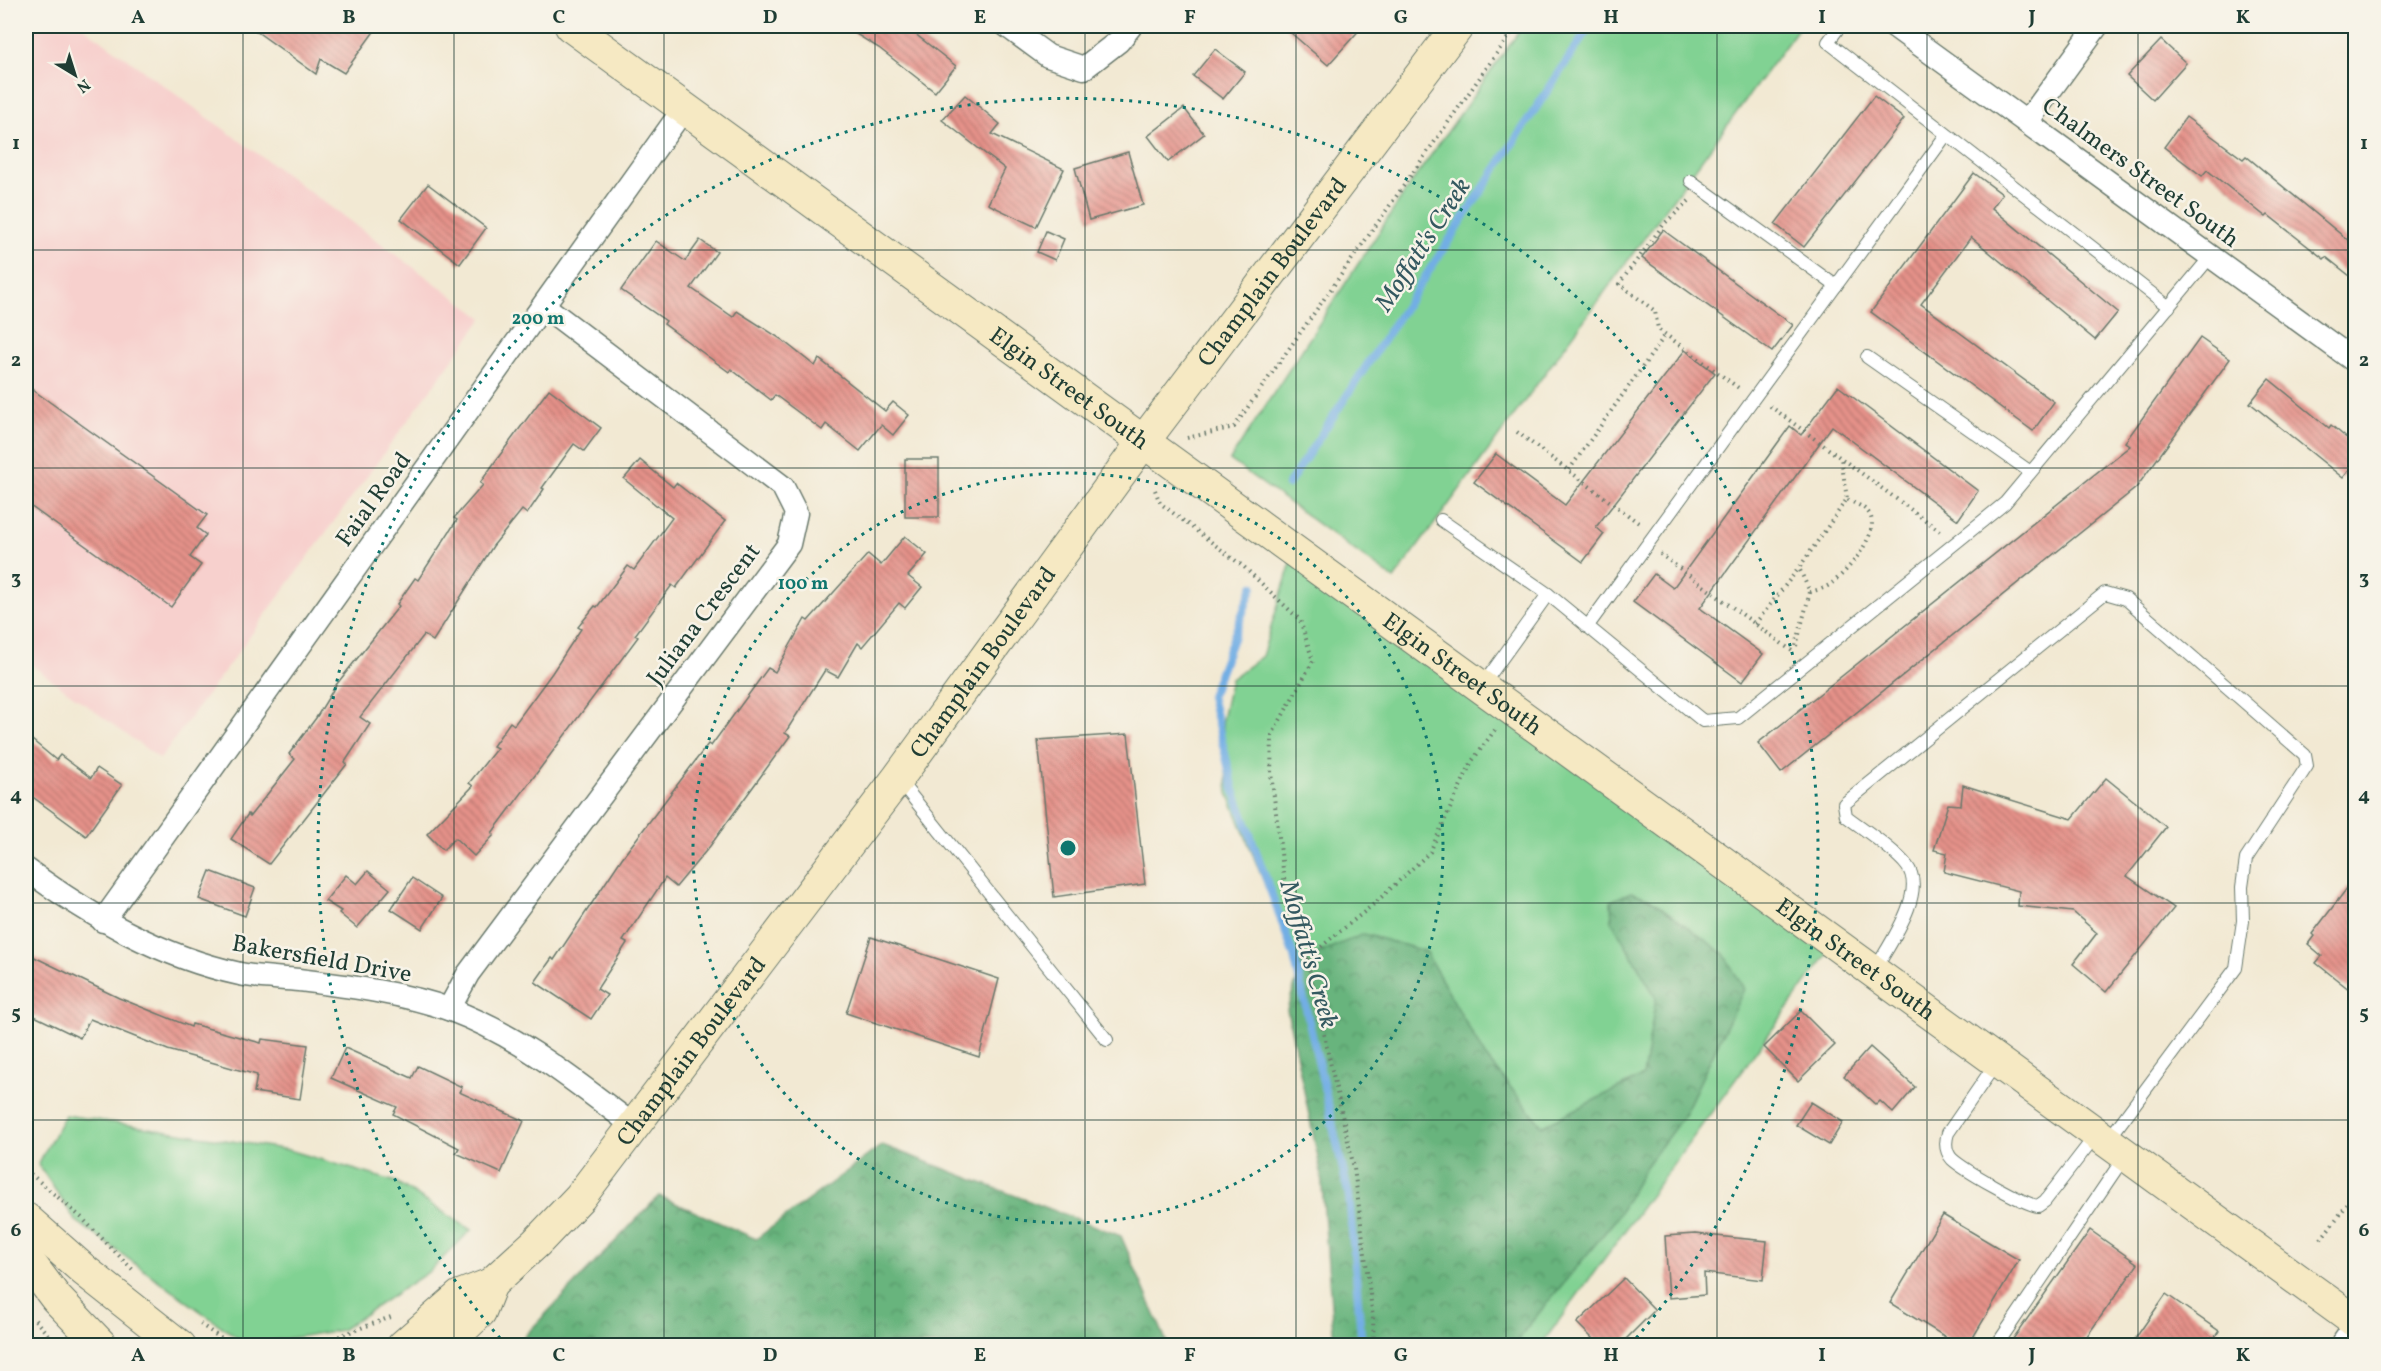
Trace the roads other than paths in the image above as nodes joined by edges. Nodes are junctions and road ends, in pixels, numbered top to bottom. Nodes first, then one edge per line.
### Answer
1 (571, 26) edge
2 (1007, 26) edge
3 (1131, 26) edge
4 (1458, 26) edge
5 (1840, 26) edge
6 (1894, 26) edge
7 (2097, 26) edge
8 (686, 107) junction
9 (2027, 122) junction
10 (1946, 135) junction
11 (1691, 182) dead end
12 (2211, 256) junction
13 (1836, 286) junction
14 (544, 306) junction
15 (2169, 307) junction
16 (1867, 357) dead end
17 (2355, 362) edge
18 (1143, 442) junction
19 (2029, 471) junction
20 (1442, 520) dead end
21 (1548, 594) junction
22 (1587, 627) junction
23 (1482, 687) junction
24 (898, 778) junction
25 (26, 869) edge
26 (103, 921) junction
27 (1874, 972) junction
28 (449, 1009) junction
29 (1107, 1040) dead end
30 (1998, 1062) junction
31 (634, 1126) junction
32 (2110, 1143) junction
33 (26, 1219) edge
34 (26, 1258) edge
35 (491, 1284) junction
36 (2355, 1323) edge
37 (189, 1334) edge
38 (102, 1346) edge
39 (403, 1346) edge
40 (444, 1346) edge
41 (1996, 1346) edge
42 (2341, 1346) edge

1 - 8 street, Elgin Street South
2 - 3 street
4 - 18 street, Champlain Boulevard
5 - 10 lane
6 - 9 street, Chalmers Street South
7 - 9 street
8 - 14 street, Faial Road
8 - 18 street, Elgin Street South
9 - 12 street, Chalmers Street South
10 - 13 lane
10 - 15 lane
11 - 13 lane
12 - 15 lane
12 - 17 street, Chalmers Street South
13 - 22 lane
14 - 26 street, Faial Road
14 - 28 street, Juliana Crescent
15 - 19 lane
16 - 19 lane
18 - 23 street, Elgin Street South
18 - 24 street, Champlain Boulevard
19 - 22 lane
20 - 21 lane
21 - 22 lane
21 - 23 lane
23 - 27 street, Elgin Street South
24 - 29 lane
24 - 31 street, Champlain Boulevard
25 - 26 street, Bakersfield Drive
26 - 28 street, Bakersfield Drive
27 - 30 street, Elgin Street South
27 - 32 lane
28 - 31 street, Bakersfield Drive
30 - 32 street, Elgin Street South
30 - 32 lane
31 - 35 street, Champlain Boulevard
32 - 36 street, Elgin Street South
32 - 41 lane
33 - 37 street
34 - 38 street
35 - 39 street, Champlain Boulevard
35 - 40 street, Champlain Boulevard
36 - 42 street

